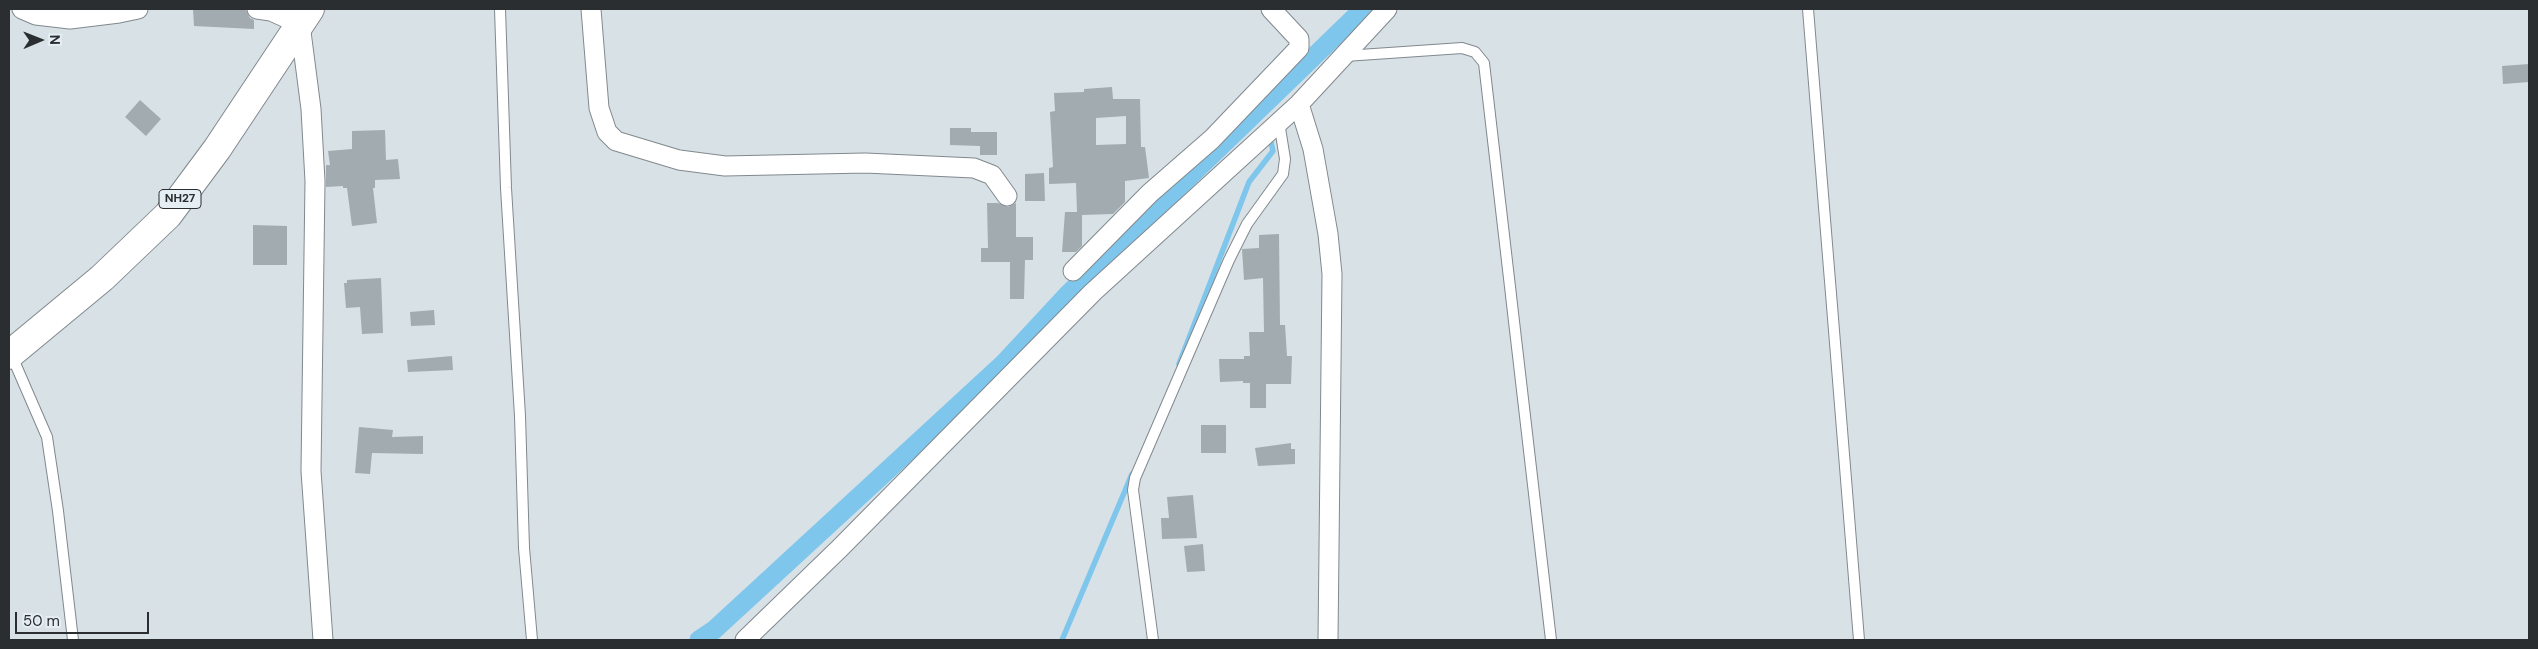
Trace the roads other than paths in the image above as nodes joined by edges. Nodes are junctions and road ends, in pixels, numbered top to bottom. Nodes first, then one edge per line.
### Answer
1 (22, 9) edge
2 (138, 9) edge
3 (257, 9) edge
4 (500, 9) edge
5 (591, 9) edge
6 (1271, 9) edge
7 (1387, 9) edge
8 (1808, 9) edge
9 (305, 17) edge
10 (1342, 56) junction
11 (1299, 104) junction
12 (1279, 122) junction
13 (1212, 139) junction
14 (1234, 162) junction
15 (1007, 196) dead end
16 (1073, 271) dead end
17 (10, 354) edge
18 (73, 640) edge
19 (323, 640) edge
20 (532, 640) edge
21 (744, 640) edge
22 (1153, 640) edge
23 (1328, 640) edge
24 (1551, 640) edge
25 (1859, 640) edge

1 - 2 street
3 - 9 street
4 - 20 lane
5 - 15 street
6 - 13 street
7 - 10 street
8 - 25 lane
9 - 17 highway, NH27
9 - 19 street
10 - 11 street
10 - 24 lane
11 - 12 street
11 - 23 street
12 - 14 street
12 - 22 lane
13 - 14 street
13 - 16 street
14 - 21 street
17 - 18 lane

